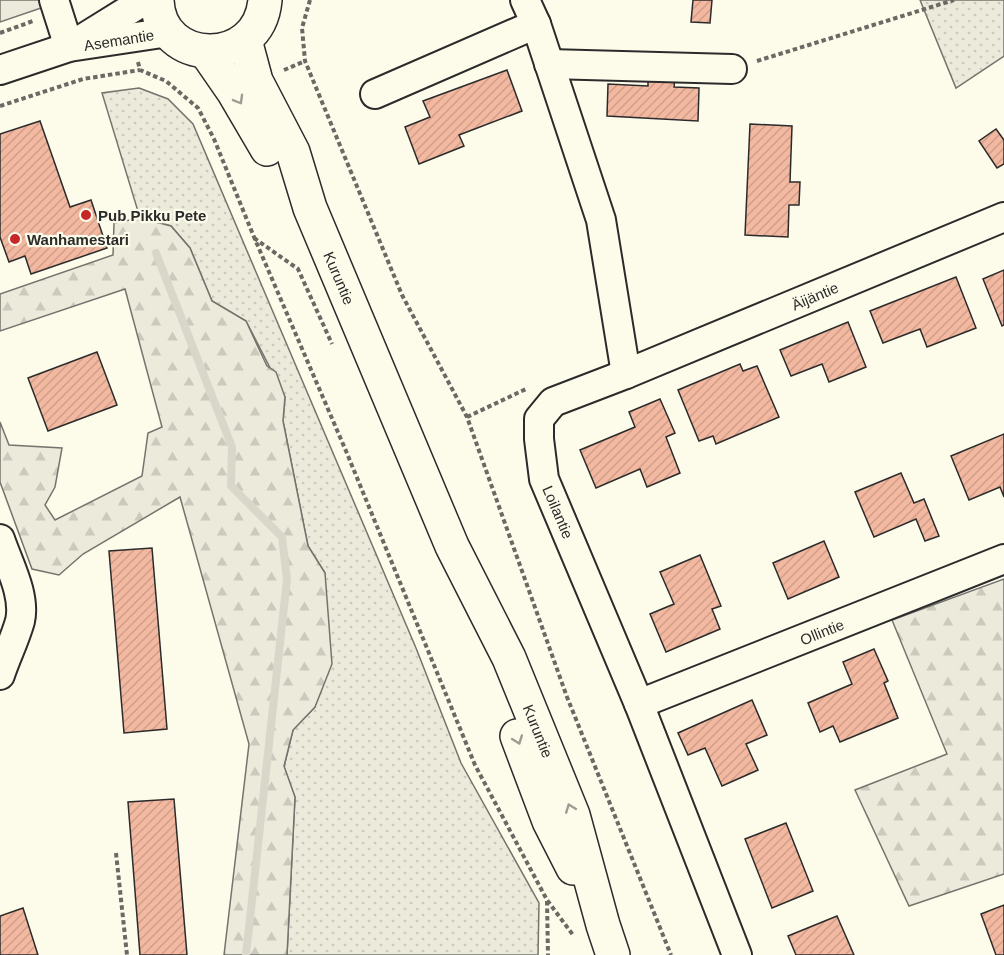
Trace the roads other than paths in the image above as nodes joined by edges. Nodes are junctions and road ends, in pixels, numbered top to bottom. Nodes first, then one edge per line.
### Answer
1 (54, 0) edge
2 (145, 0) edge
3 (157, 0) edge
4 (266, 1) edge
5 (530, 12) edge
6 (169, 32) junction
7 (245, 40) junction
8 (69, 47) junction
9 (206, 52) junction
10 (549, 63) junction
11 (732, 69) road end
12 (0, 70) edge
13 (375, 94) dead end
14 (310, 208) junction
15 (1004, 217) edge
16 (626, 374) junction
17 (0, 539) edge
18 (1004, 559) edge
19 (0, 675) edge
20 (639, 704) junction
21 (597, 939) edge
22 (737, 955) edge

1 - 8 street
2 - 8 street, Asemantie
3 - 6 main road
4 - 7 main road
5 - 10 street
5 - 13 street
6 - 8 street, Asemantie
6 - 9 main road
7 - 9 main road
7 - 14 main road, Kuruntie
8 - 12 street, Asemantie
9 -> 14 main road, Kuruntie
10 - 11 street
10 - 16 street
14 - 21 main road, Kuruntie
15 - 16 street, Äijäntie
16 - 20 street, Loilantie
17 - 19 street
18 - 20 street, Ollintie
20 - 22 street, Loilantie

